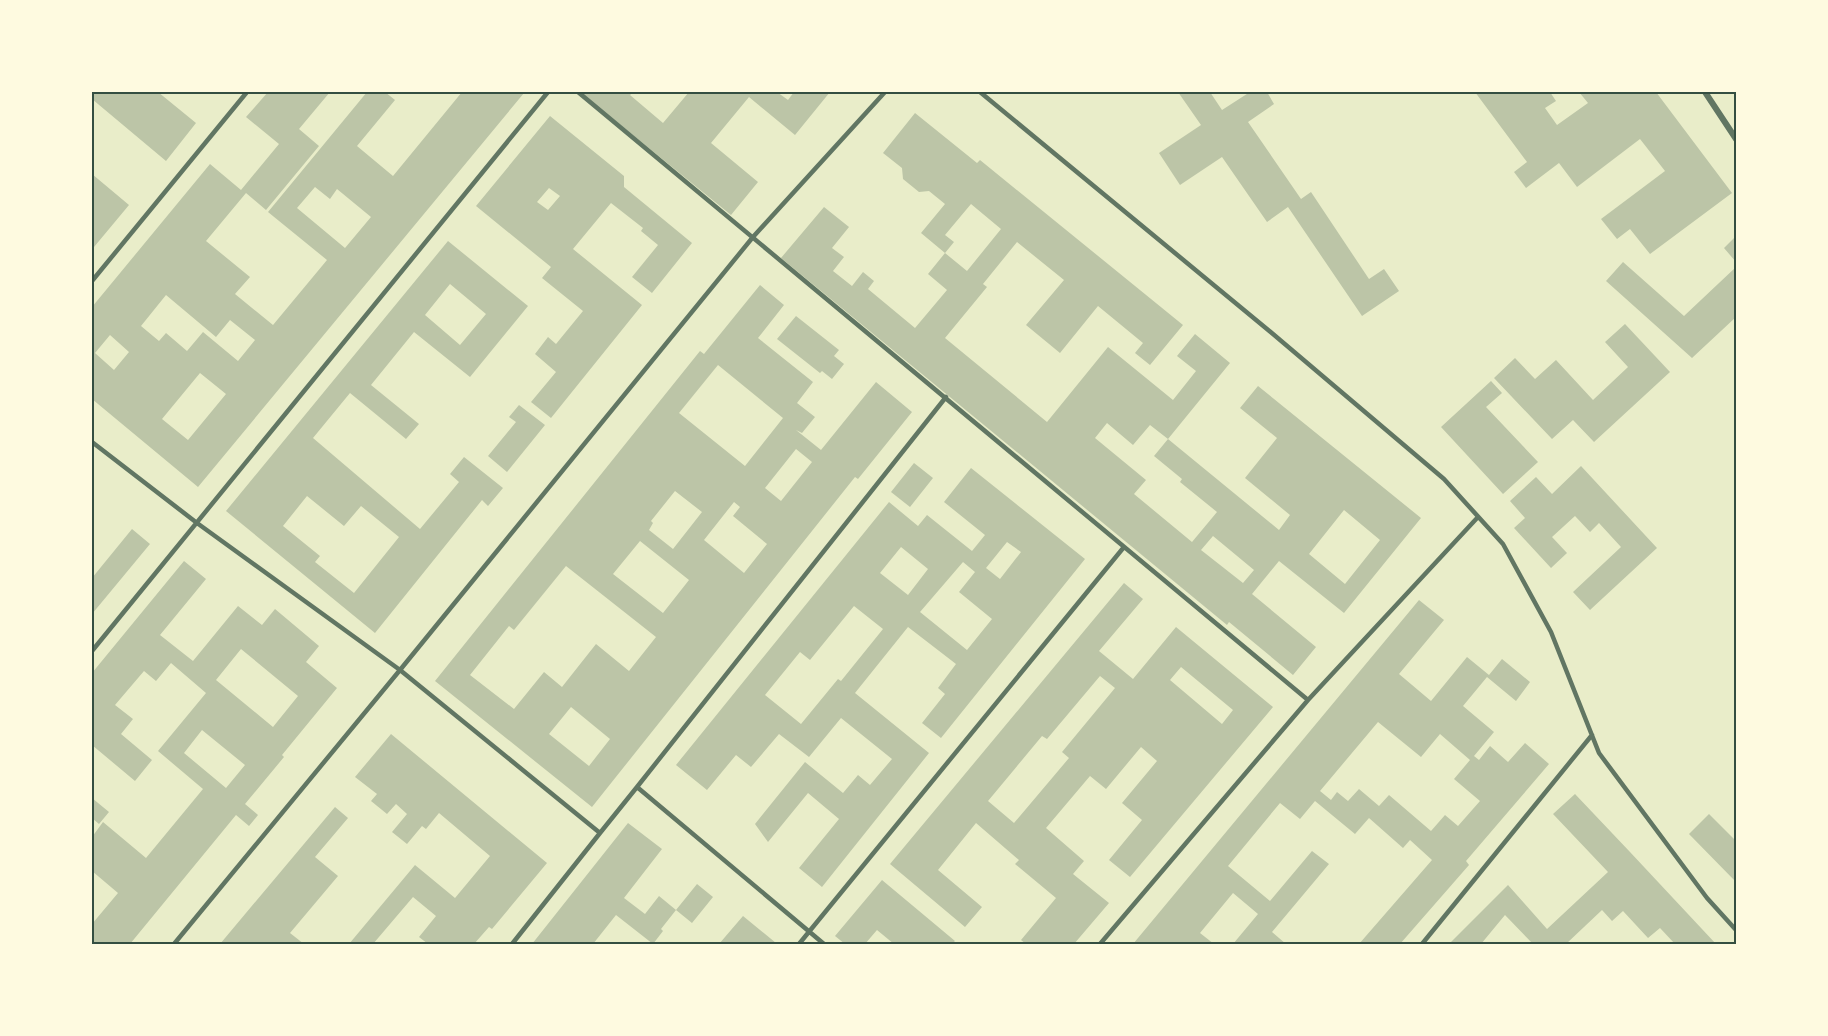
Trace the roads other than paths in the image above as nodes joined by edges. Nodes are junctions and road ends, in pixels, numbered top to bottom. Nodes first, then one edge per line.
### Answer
1 (247, 92) edge
2 (548, 92) edge
3 (578, 92) edge
4 (885, 92) edge
5 (980, 92) edge
6 (1706, 92) edge
7 (1737, 139) edge
8 (753, 237) junction
9 (92, 281) edge
10 (946, 397) junction
11 (92, 442) edge
12 (1478, 517) junction
13 (197, 523) junction
14 (1124, 547) junction
15 (92, 651) edge
16 (400, 670) junction
17 (1308, 700) junction
18 (1592, 735) junction
19 (637, 787) junction
20 (600, 833) junction
21 (1737, 930) edge
22 (809, 932) junction
23 (174, 945) edge
24 (512, 945) edge
25 (799, 945) edge
26 (824, 945) edge
27 (1100, 945) edge
28 (1422, 945) edge

1 - 9 lane
2 - 13 lane
3 - 8 lane
4 - 8 lane
5 - 12 lane
6 - 7 street
8 - 10 lane
8 - 16 lane
10 - 14 lane
10 - 19 lane
11 - 13 lane
12 - 17 lane
12 - 18 lane
13 - 15 lane
13 - 16 lane
14 - 17 lane
14 - 22 lane
16 - 20 lane
16 - 23 lane
17 - 27 lane
18 - 21 lane
18 - 28 lane
19 - 20 lane
19 - 22 lane
20 - 24 lane
22 - 25 lane
22 - 26 lane

